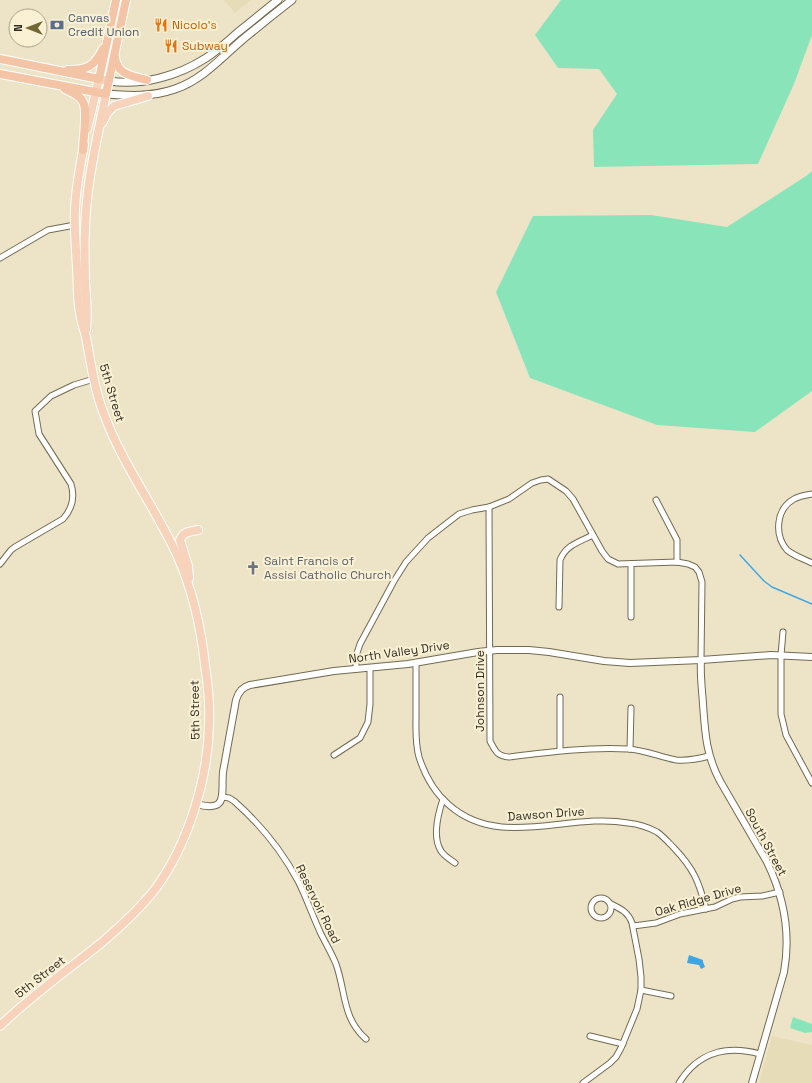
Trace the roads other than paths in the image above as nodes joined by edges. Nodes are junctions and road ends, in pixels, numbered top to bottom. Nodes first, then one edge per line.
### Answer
1 (116, 0) edge
2 (126, 0) edge
3 (278, 0) edge
4 (292, 0) edge
5 (108, 38) junction
6 (117, 42) junction
7 (0, 59) edge
8 (45, 68) junction
9 (0, 74) edge
10 (99, 79) junction
11 (147, 80) junction
12 (109, 81) junction
13 (55, 84) junction
14 (96, 92) junction
15 (106, 94) junction
16 (148, 96) junction
17 (98, 131) junction
18 (85, 137) junction
19 (82, 150) junction
20 (85, 221) junction
21 (75, 225) junction
22 (0, 258) edge
23 (86, 298) junction
24 (86, 337) junction
25 (94, 379) junction
26 (812, 494) edge
27 (656, 500) dead end
28 (489, 507) junction
29 (198, 530) dead end
30 (593, 534) junction
31 (677, 562) junction
32 (812, 563) edge
33 (0, 564) edge
34 (631, 564) junction
35 (190, 588) junction
36 (559, 607) dead end
37 (632, 617) dead end
38 (783, 632) dead end
39 (490, 651) junction
40 (781, 655) junction
41 (812, 657) edge
42 (702, 660) junction
43 (416, 663) junction
44 (370, 668) junction
45 (356, 669) junction
46 (560, 697) dead end
47 (631, 708) dead end
48 (630, 749) junction
49 (560, 750) junction
50 (334, 755) dead end
51 (709, 756) junction
52 (812, 783) edge
53 (223, 797) junction
54 (443, 799) junction
55 (196, 804) junction
56 (455, 863) dead end
57 (780, 892) junction
58 (611, 904) dead end
59 (706, 909) junction
60 (633, 926) junction
61 (641, 990) junction
62 (671, 996) dead end
63 (0, 1026) edge
64 (590, 1036) dead end
65 (366, 1039) dead end
66 (623, 1044) junction
67 (760, 1054) junction
68 (583, 1083) edge
69 (679, 1083) edge
70 (752, 1083) edge

1 - 5 highway
2 - 6 highway
3 - 11 main road
4 - 16 main road
5 - 8 highway
5 - 10 highway
6 - 11 highway
6 - 12 highway, 5th Street
7 - 8 highway
8 - 10 highway
9 - 13 highway
10 - 12 main road
10 - 14 main road, 5th Street
11 - 12 main road
12 - 15 highway, 5th Street
13 - 14 highway
13 - 19 highway
14 - 15 highway
14 - 18 main road, 5th Street
15 - 16 main road
15 - 17 main road, 5th Street
16 - 17 main road
17 - 20 main road, 5th Street
18 - 19 main road, 5th Street
18 - 20 main road
19 - 21 main road, 5th Street
20 - 23 main road, 5th Street
21 - 22 street
21 - 23 main road
21 - 24 main road, 5th Street
23 - 24 main road, 5th Street
24 - 25 main road, 5th Street
25 - 33 street
25 - 35 main road, 5th Street
26 - 32 street
27 - 31 street
28 - 30 street
28 - 39 street, Johnson Drive
28 - 45 street
29 - 35 main road
30 - 34 street
30 - 36 street
31 - 34 street
31 - 42 street
34 - 37 street
35 - 55 main road, 5th Street
38 - 40 street
39 - 42 street, North Valley Drive
39 - 43 street, North Valley Drive
39 - 49 street, Johnson Drive
40 - 41 street, North Valley Drive
40 - 42 street, North Valley Drive
40 - 52 street
42 - 51 street, South Street
43 - 44 street, North Valley Drive
43 - 54 street, Dawson Drive
44 - 45 street, North Valley Drive
44 - 50 street
45 - 53 street, North Valley Drive
46 - 49 street
47 - 48 street
48 - 49 street, Johnson Drive
48 - 51 street, Johnson Drive
51 - 57 street, South Street
53 - 55 street
53 - 65 street, Reservoir Road
54 - 56 street
54 - 59 street, Dawson Drive
55 - 63 main road, 5th Street
57 - 59 street, Oak Ridge Drive
57 - 67 street, South Street
58 - 60 street
59 - 60 street, Oak Ridge Drive
60 - 61 street
61 - 62 street
61 - 66 street
64 - 66 street
66 - 68 street
67 - 69 street
67 - 70 street, South Street

